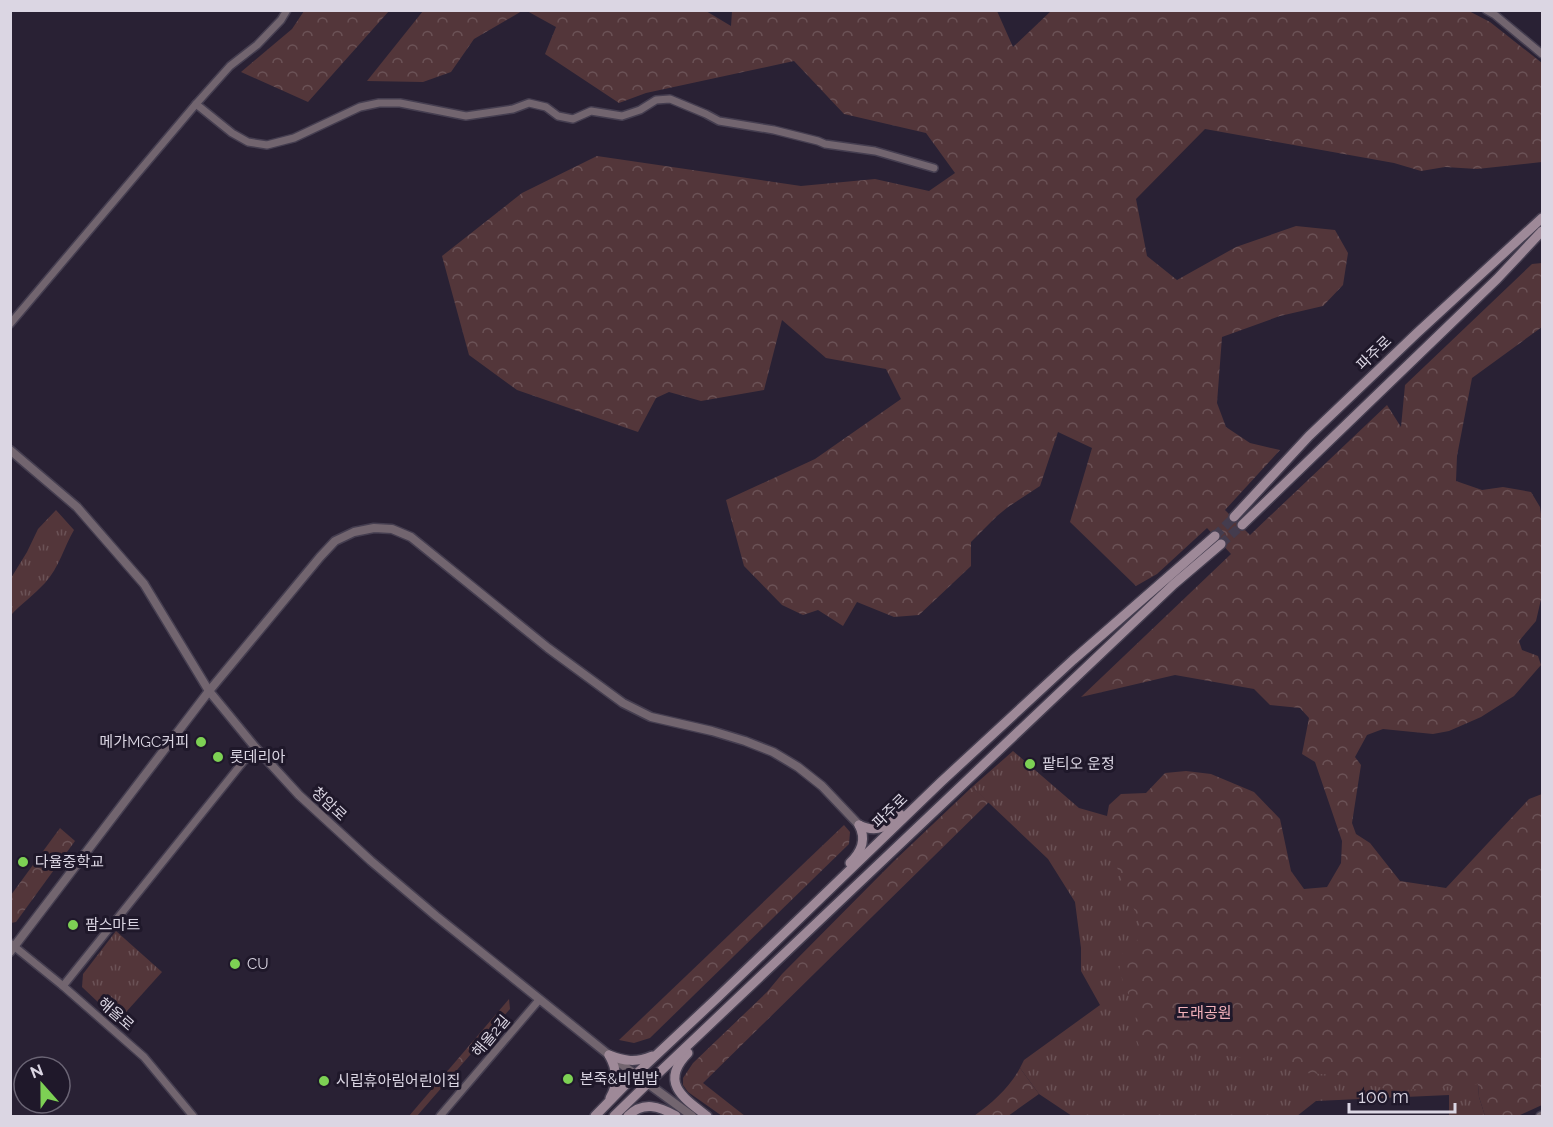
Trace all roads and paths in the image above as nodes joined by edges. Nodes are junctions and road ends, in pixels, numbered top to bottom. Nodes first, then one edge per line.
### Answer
1 (287, 10) edge
2 (1485, 10) edge
3 (1542, 54) edge
4 (196, 104) junction
5 (934, 168) dead end
6 (1542, 218) edge
7 (1542, 231) edge
8 (10, 324) edge
9 (10, 450) edge
10 (1234, 517) tunnel mouth
11 (1242, 525) tunnel mouth
12 (1215, 536) tunnel mouth
13 (1221, 544) tunnel mouth
14 (209, 690) junction
15 (255, 747) junction
16 (933, 790) junction
17 (860, 825) junction
18 (839, 881) junction
19 (12, 947) edge
20 (757, 980) junction
21 (63, 986) junction
22 (539, 1000) junction
23 (662, 1049) junction
24 (609, 1055) junction
25 (635, 1075) junction
26 (647, 1084) junction
27 (605, 1106) junction
28 (193, 1116) edge
29 (440, 1116) edge
30 (595, 1116) edge
31 (614, 1116) edge
32 (628, 1116) edge
33 (676, 1116) edge
34 (692, 1116) edge
35 (707, 1116) edge

1 - 4 street
2 - 3 street
4 - 5 street
4 - 8 street
6 - 10 main road, 파주로
7 - 11 main road, 파주로
9 - 14 street, 청암로
12 - 16 main road, 파주로
13 - 20 main road, 파주로
14 - 15 street, 청암로
14 - 17 street
14 - 19 street
15 - 21 street
15 - 22 street, 청암로
16 - 17 main road
16 - 18 main road, 파주로
17 - 18 main road
18 - 23 main road, 파주로
19 - 21 street, 해올로
20 - 26 main road, 파주로
20 - 35 main road
21 - 28 street, 해올로
22 - 24 street, 청암로
22 - 29 street, 해올2길
23 - 24 main road
23 - 25 main road, 파주로
24 - 25 street, 청암로
24 - 27 main road
25 - 26 street, 청암로
25 - 27 main road, 파주로
26 - 31 main road, 파주로
26 - 34 street, 청암로
27 - 30 main road, 파주로
32 - 33 main road

